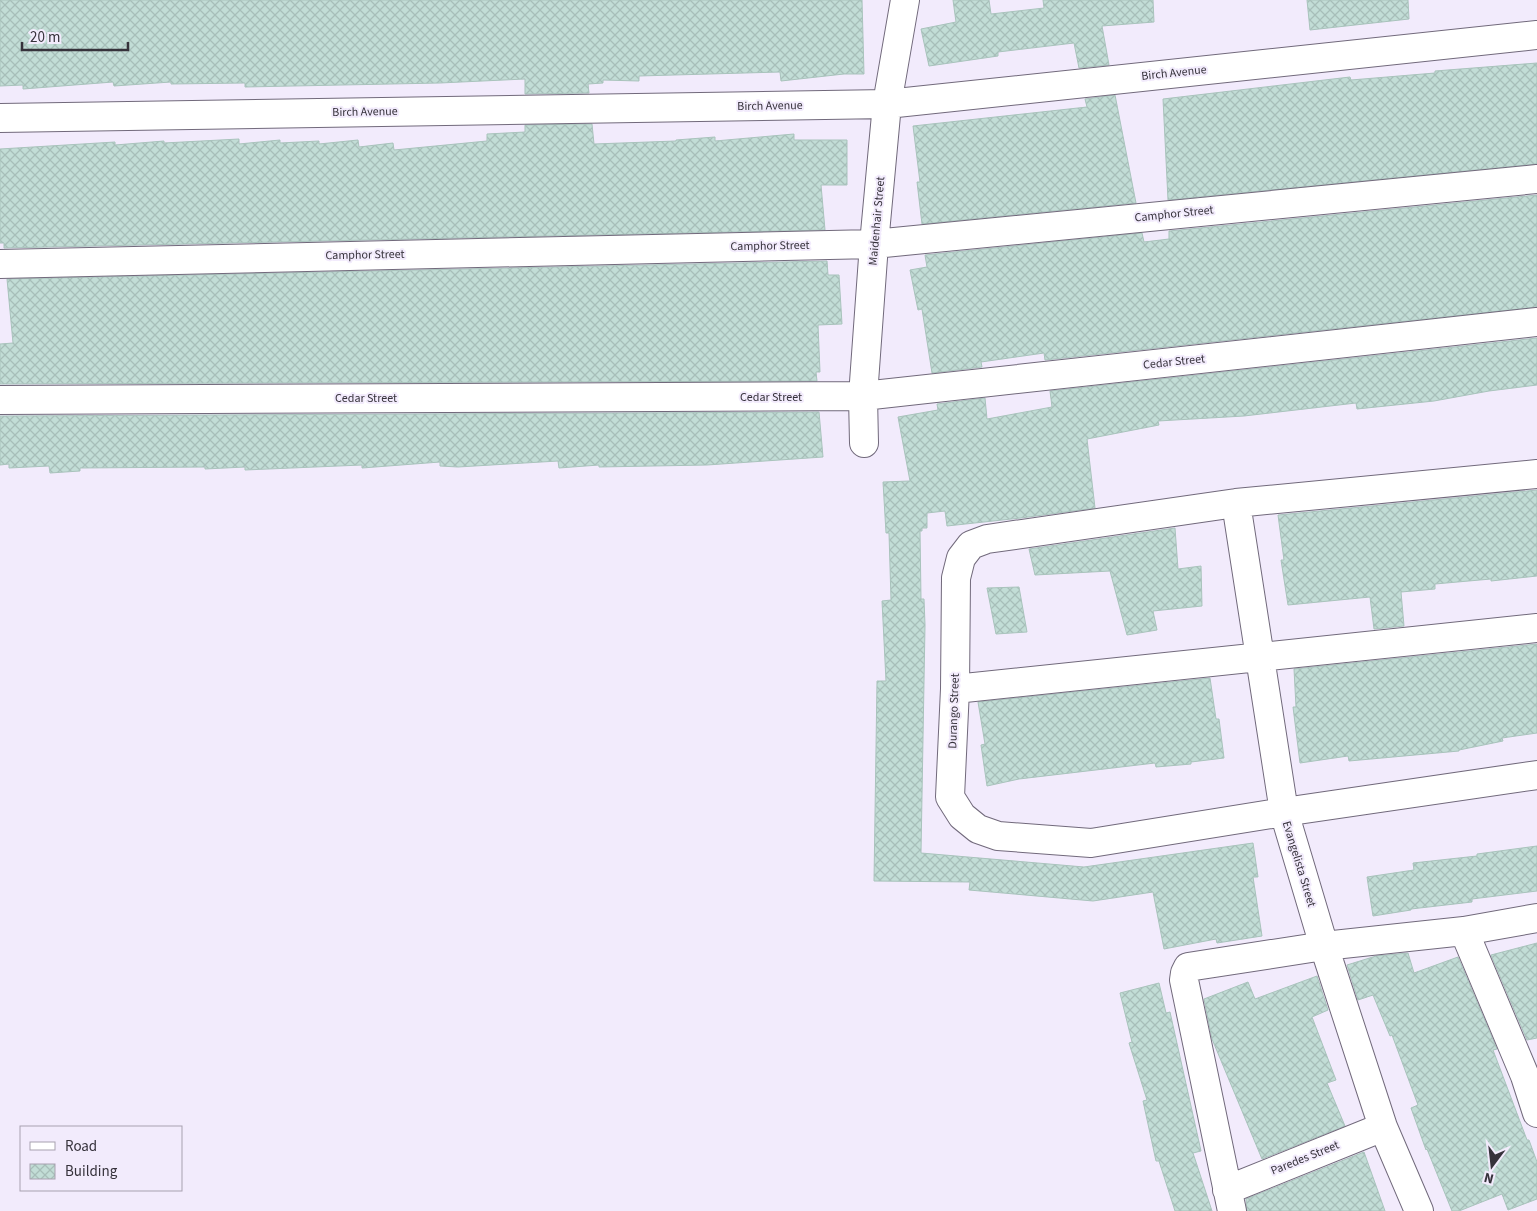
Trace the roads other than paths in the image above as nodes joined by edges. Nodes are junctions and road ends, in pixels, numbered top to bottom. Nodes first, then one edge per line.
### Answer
1 (905, 0) edge
2 (1537, 34) edge
3 (887, 104) junction
4 (0, 118) edge
5 (1537, 179) edge
6 (874, 244) junction
7 (0, 264) edge
8 (1537, 322) edge
9 (864, 396) junction
10 (0, 400) edge
11 (864, 443) dead end
12 (1537, 474) edge
13 (1236, 503) junction
14 (1537, 628) edge
15 (1260, 657) junction
16 (955, 689) junction
17 (1537, 775) edge
18 (1284, 812) junction
19 (1537, 918) edge
20 (1464, 931) junction
21 (1324, 946) junction
22 (1531, 1074) edge
23 (1537, 1113) edge
24 (1383, 1127) junction
25 (1230, 1200) edge
26 (1420, 1211) edge

1 - 3 street, Maidenhair Street
2 - 3 street, Birch Avenue
3 - 4 street, Birch Avenue
3 - 6 street, Maidenhair Street
5 - 6 street, Camphor Street
6 - 7 street, Camphor Street
6 - 9 street, Maidenhair Street
8 - 9 street, Cedar Street
9 - 10 street, Cedar Street
9 - 11 street, Maidenhair Street
12 - 13 street
13 - 15 street, Evangelista Street
13 - 16 street, Durango Street
14 - 15 street
15 - 16 street
15 - 18 street, Evangelista Street
16 - 18 street, Durango Street
17 - 18 street, Durango Street
18 - 21 street, Evangelista Street
19 - 20 street
20 - 21 street
20 - 22 street
21 - 24 street, Evangelista Street
21 - 25 street
22 - 23 street
24 - 25 street, Paredes Street
24 - 26 street, Evangelista Street

